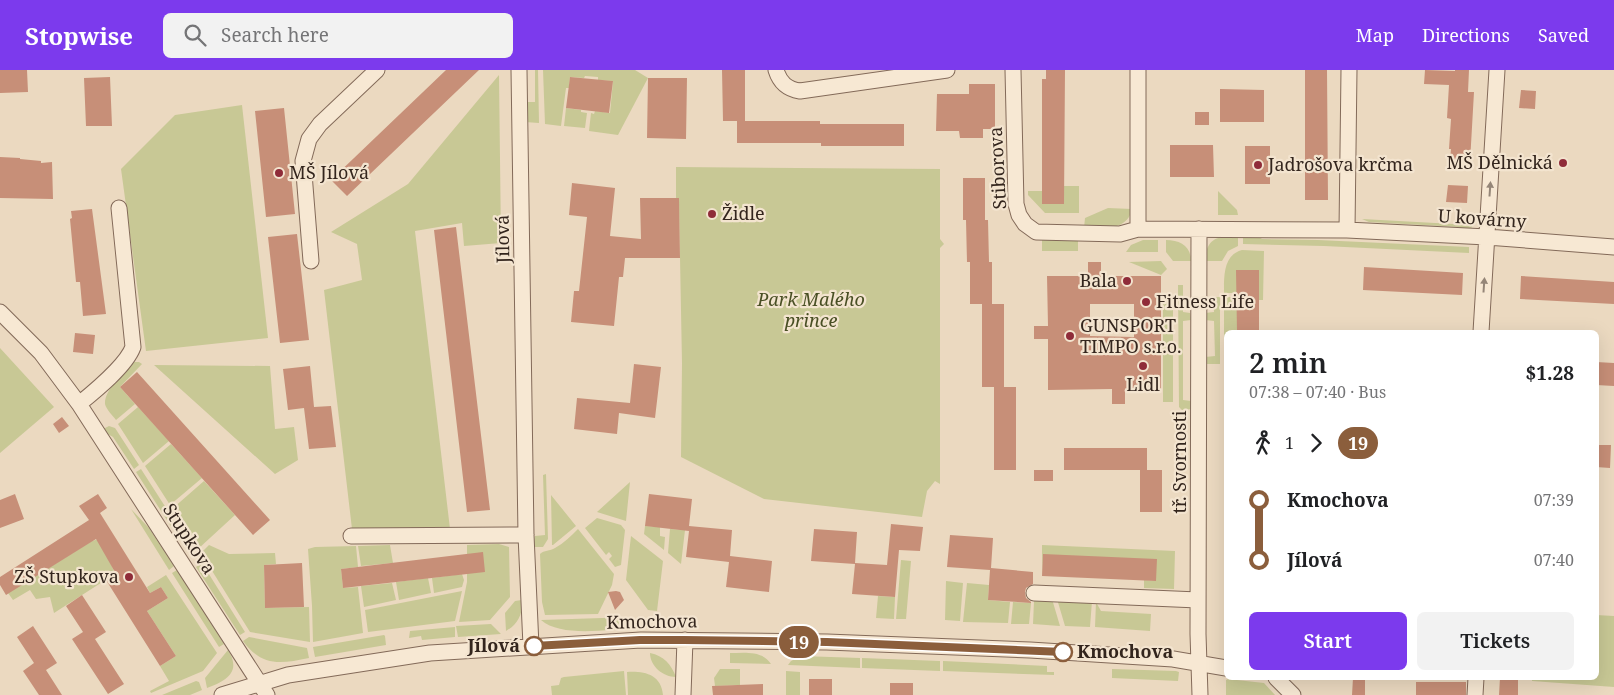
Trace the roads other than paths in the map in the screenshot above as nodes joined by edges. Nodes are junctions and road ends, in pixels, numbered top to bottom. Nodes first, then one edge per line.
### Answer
1 (378, 70) edge
2 (519, 70) edge
3 (776, 70) edge
4 (947, 70) edge
5 (1014, 70) edge
6 (1138, 70) edge
7 (1349, 70) edge
8 (1497, 70) edge
9 (119, 208) dead end
10 (1138, 229) junction
11 (1199, 229) junction
12 (1347, 230) junction
13 (1120, 234) joint
14 (1487, 237) junction
15 (1614, 248) edge
16 (311, 261) dead end
17 (0, 312) edge
18 (1481, 330) edge
19 (79, 404) junction
20 (526, 535) junction
21 (351, 536) dead end
22 (1034, 593) dead end
23 (1198, 600) junction
24 (684, 640) junction
25 (531, 646) junction
26 (1199, 663) junction
27 (1224, 668) edge
28 (1278, 680) edge
29 (1476, 680) edge
30 (263, 689) edge
31 (222, 695) edge
32 (683, 695) edge
33 (1200, 695) edge
34 (1293, 695) edge
35 (1475, 695) edge

1 - 16 street
2 - 20 street, Jílová
3 - 4 street
5 - 13 street, Stiborova
6 - 10 street
7 - 12 street
14 -> 8 street
9 - 19 street
10 - 11 street, U kovárny
10 - 13 street, U kovárny
11 - 12 street, U kovárny
11 - 23 street, tř. Svornosti
12 - 14 street, U kovárny
14 - 15 street, U kovárny
18 -> 14 street
17 - 19 street, Stupkova
19 - 30 street, Stupkova
20 - 21 street
20 - 25 street, Jílová
22 - 23 street
23 - 26 street, tř. Svornosti
24 - 25 street, Kmochova
24 - 26 street, Kmochova
24 - 32 street
25 - 30 street, Kmochova
26 - 27 street, Kmochova
26 - 33 street, tř. Svornosti
28 - 34 street
29 - 35 street
30 - 31 street, Kmochova

